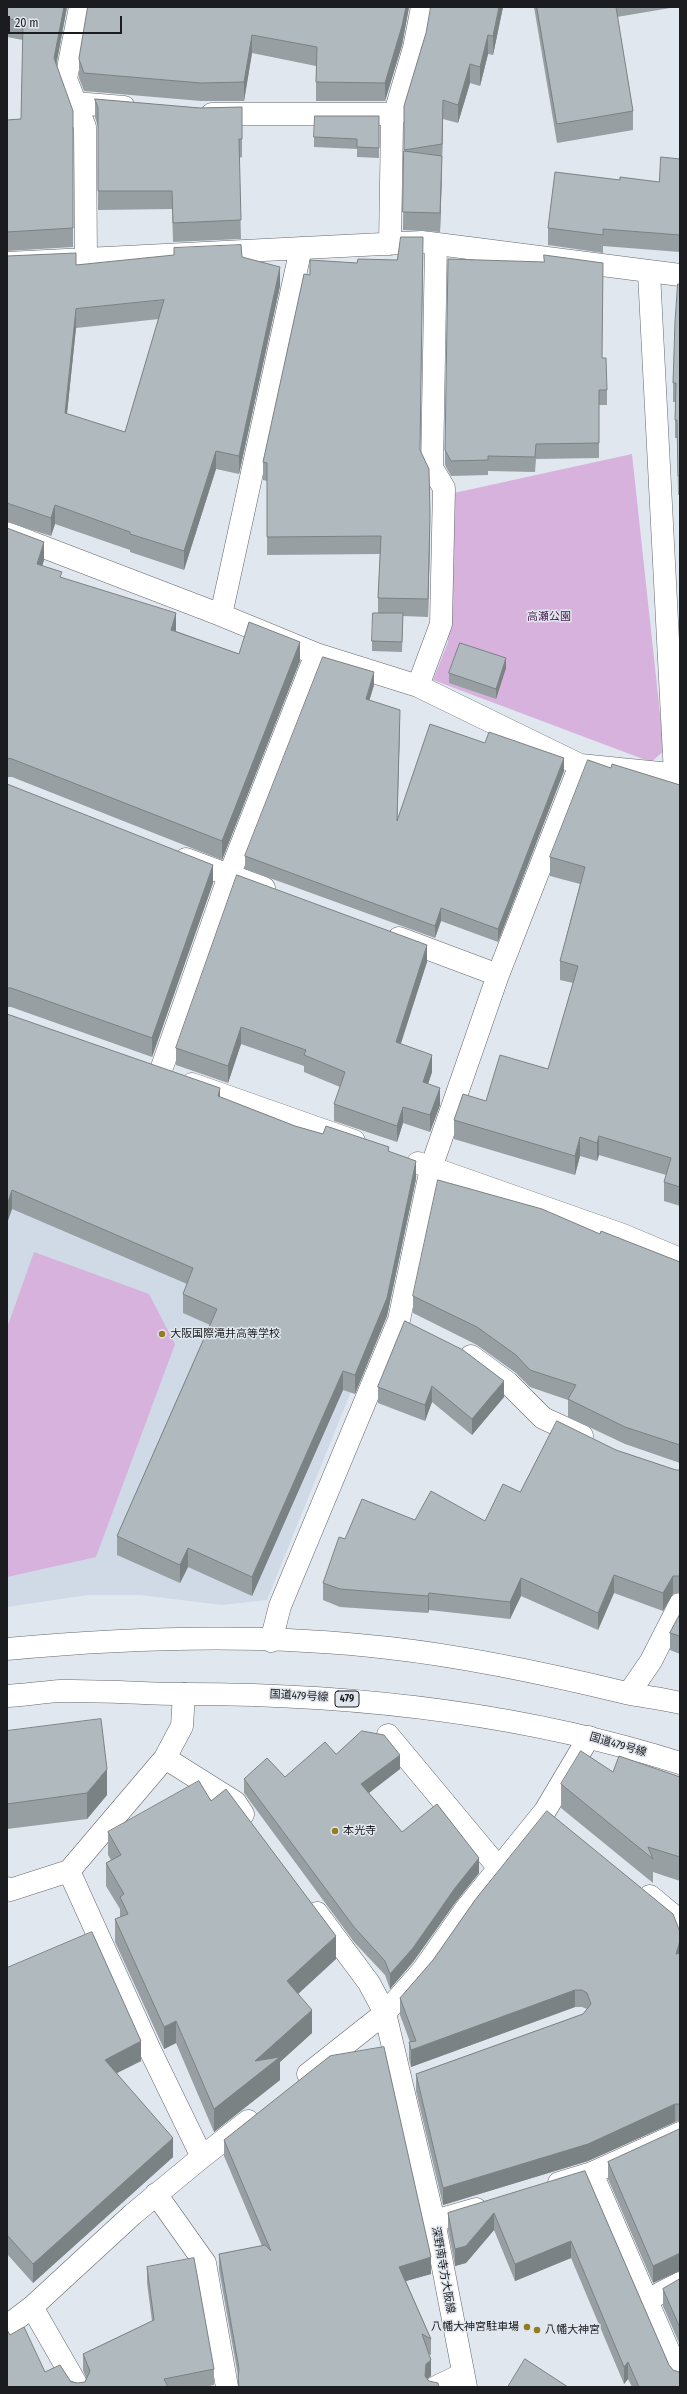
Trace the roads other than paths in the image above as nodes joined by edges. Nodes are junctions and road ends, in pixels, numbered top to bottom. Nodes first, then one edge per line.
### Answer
1 (80, 7) edge
2 (422, 7) edge
3 (75, 103) junction
4 (146, 109) edge
5 (193, 113) edge
6 (395, 114) junction
7 (390, 244) junction
8 (436, 244) junction
9 (301, 248) junction
10 (86, 259) junction
11 (7, 263) edge
12 (649, 273) junction
13 (680, 275) edge
14 (7, 533) edge
15 (221, 615) junction
16 (316, 654) junction
17 (418, 686) junction
18 (580, 765) junction
19 (678, 775) edge
20 (170, 853) edge
21 (229, 876) junction
22 (282, 895) edge
23 (378, 931) edge
24 (498, 975) junction
25 (138, 1065) edge
26 (160, 1073) junction
27 (371, 1147) edge
28 (401, 1157) edge
29 (431, 1168) junction
30 (680, 1259) edge
31 (399, 1320) junction
32 (420, 1331) edge
33 (455, 1348) edge
34 (602, 1447) edge
35 (680, 1604) edge
36 (271, 1641) junction
37 (7, 1649) edge
38 (629, 1693) junction
39 (184, 1694) junction
40 (7, 1696) edge
41 (680, 1703) edge
42 (388, 1735) dead end
43 (589, 1736) junction
44 (164, 1758) junction
45 (680, 1763) edge
46 (545, 1811) junction
47 (563, 1826) edge
48 (254, 1828) edge
49 (498, 1867) junction
50 (69, 1871) junction
51 (637, 1886) edge
52 (8, 1895) edge
53 (306, 1898) edge
54 (680, 1920) edge
55 (385, 2013) junction
56 (423, 2076) edge
57 (400, 2084) junction
58 (294, 2085) edge
59 (263, 2109) edge
60 (680, 2133) edge
61 (202, 2157) junction
62 (592, 2173) junction
63 (539, 2189) edge
64 (156, 2194) junction
65 (494, 2203) edge
66 (434, 2221) junction
67 (680, 2283) edge
68 (647, 2300) junction
69 (32, 2307) junction
70 (9, 2320) edge
71 (680, 2377) edge
72 (464, 2381) edge
73 (78, 2387) edge
74 (227, 2387) edge
75 (436, 2387) edge

1 - 3 main road
2 - 6 main road
3 - 4 main road
3 - 10 main road
5 - 6 main road
6 - 7 main road
7 - 8 main road
7 - 9 main road
8 - 12 main road
8 - 17 main road
9 - 10 main road
9 - 15 main road
10 - 11 main road
12 - 13 main road
12 - 19 main road
14 - 15 main road
15 - 16 main road
16 - 17 main road
16 - 21 main road
17 - 18 main road
18 - 19 main road
18 - 24 main road
20 - 21 main road
21 - 22 main road
21 - 26 main road
23 - 24 main road
24 - 29 main road
25 - 26 main road
26 - 27 main road
28 - 29 main road
29 - 30 main road
29 - 31 main road
31 - 32 main road
31 - 36 main road
33 - 34 main road
35 - 38 main road
36 - 37 main road
36 - 38 main road
38 - 41 main road
39 - 40 main road, 国道479号線 / 479
39 - 43 main road, 国道479号線 / 479
39 - 44 main road
42 - 49 main road
43 - 45 main road, 国道479号線 / 479
43 - 46 main road
44 - 48 main road
44 - 50 main road
46 - 47 main road
46 - 49 main road
49 - 55 main road
50 - 52 main road
50 - 61 main road
51 - 54 main road
53 - 55 main road
55 - 57 main road
55 - 58 main road
56 - 57 main road
57 - 66 main road
59 - 61 main road
60 - 62 main road
61 - 64 main road
62 - 63 main road
62 - 68 main road
64 - 69 main road
64 - 74 main road
65 - 66 main road, 深野南寺方大阪線
66 - 72 main road, 深野南寺方大阪線
67 - 68 main road
68 - 71 main road
69 - 70 main road
69 - 73 main road
72 - 75 main road

